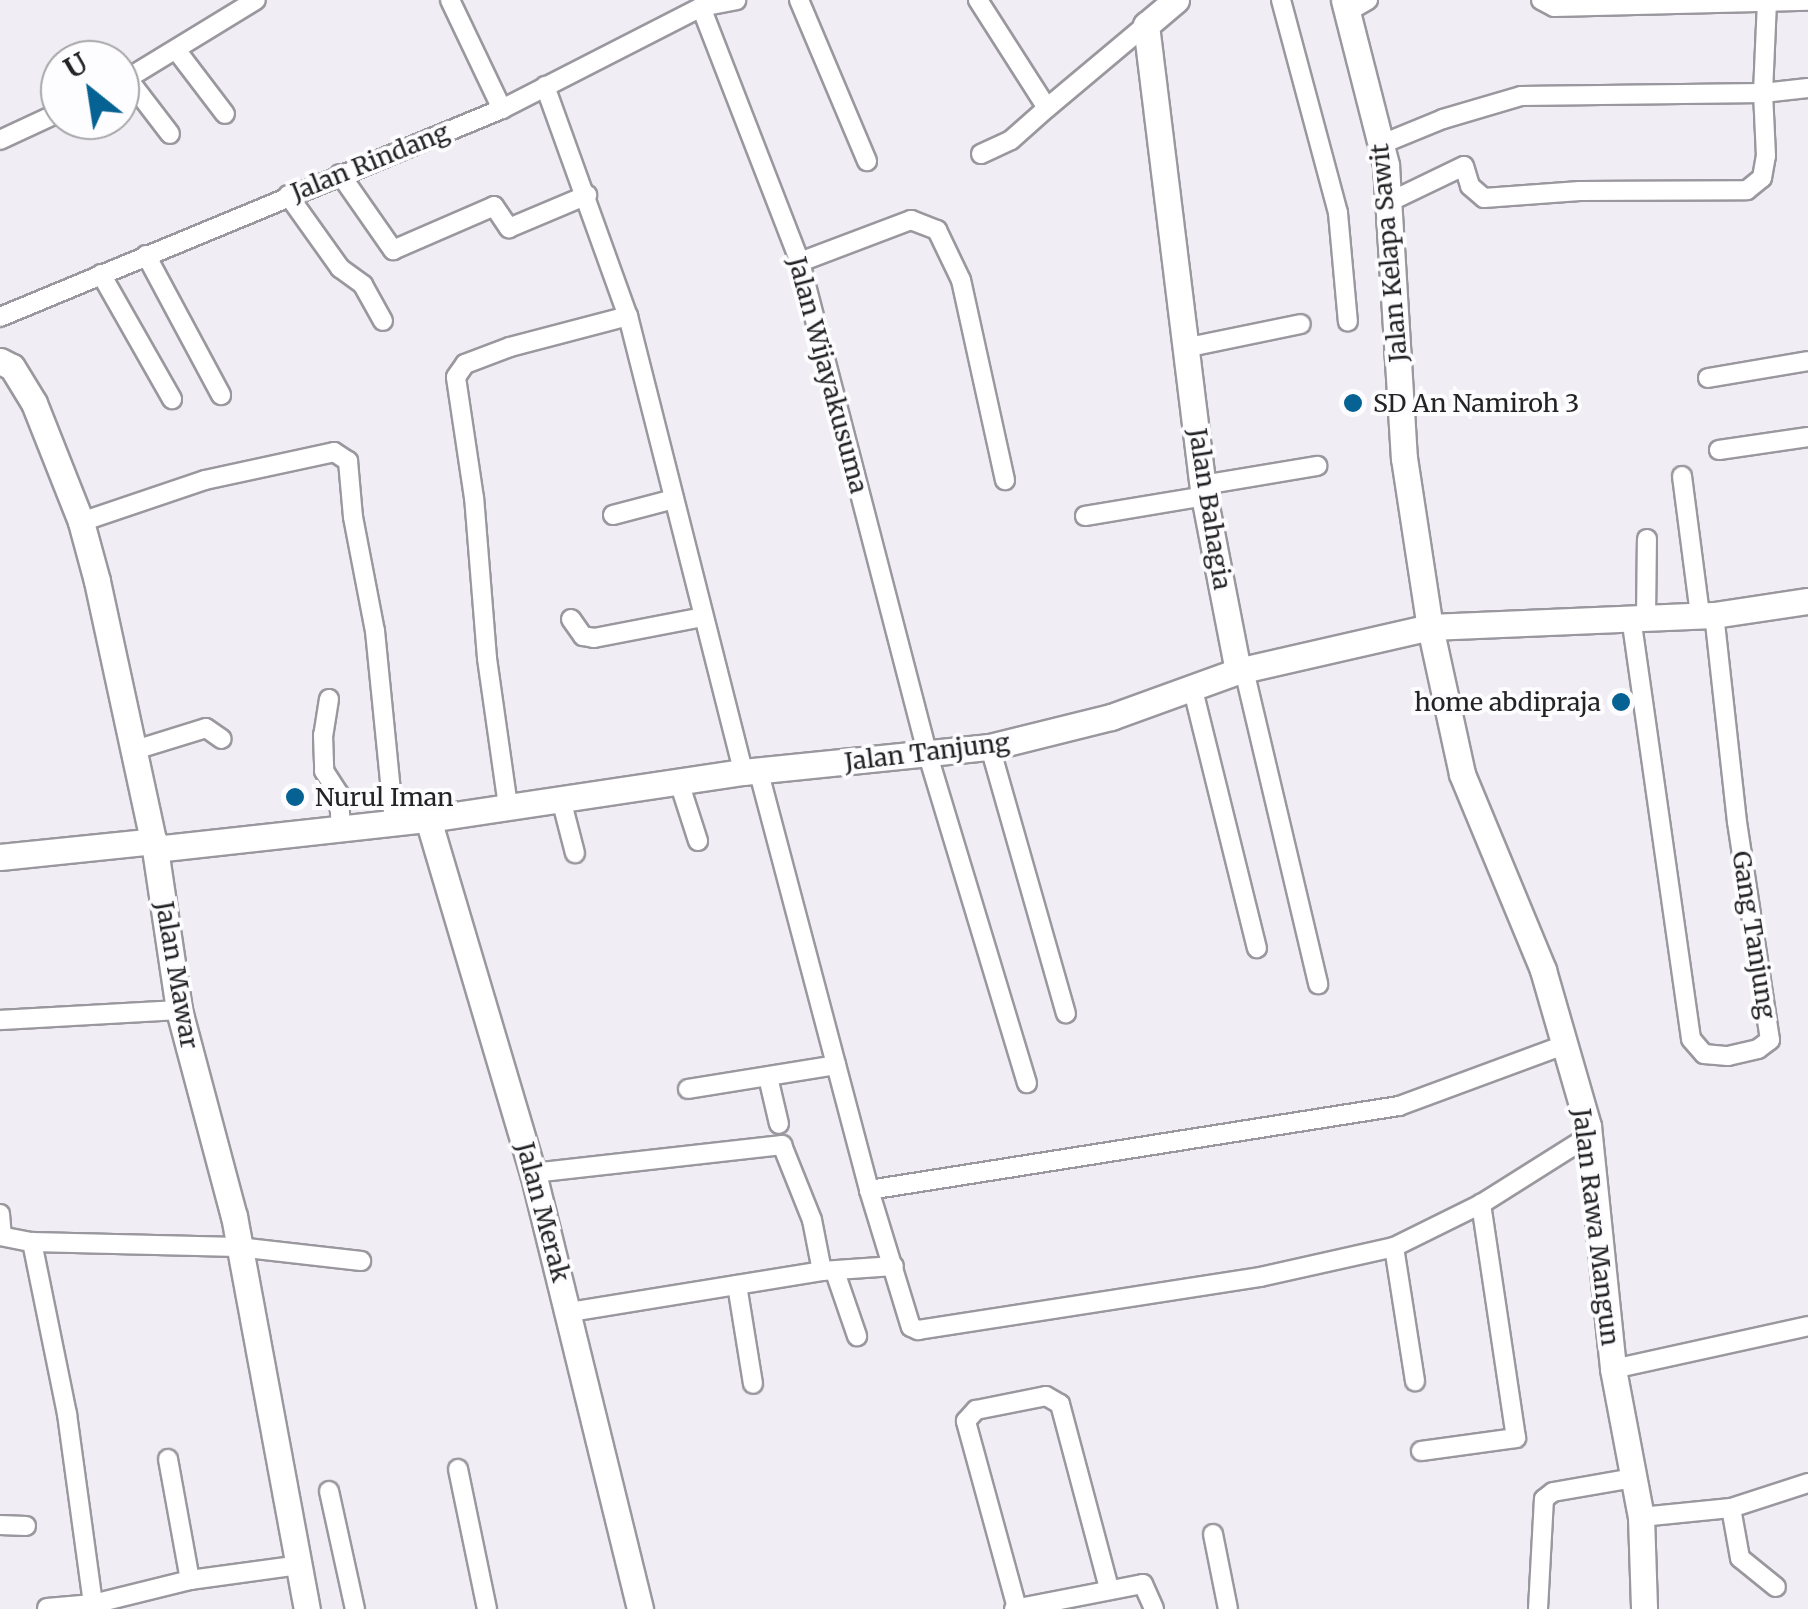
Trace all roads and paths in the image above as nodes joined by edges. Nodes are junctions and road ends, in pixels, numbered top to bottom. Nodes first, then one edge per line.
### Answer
1 (256, 0) edge
2 (450, 0) edge
3 (736, 0) edge
4 (799, 0) edge
5 (978, 0) edge
6 (1176, 0) edge
7 (1281, 0) edge
8 (1541, 0) edge
9 (1808, 1) edge
10 (1767, 2) edge
11 (1354, 4) edge
12 (702, 8) junction
13 (1146, 26) junction
14 (177, 51) junction
15 (140, 72) edge
16 (545, 86) junction
17 (1808, 88) edge
18 (1762, 94) junction
19 (140, 99) edge
20 (1047, 108) junction
21 (502, 109) junction
22 (225, 114) dead end
23 (40, 121) edge
24 (170, 134) dead end
25 (0, 140) edge
26 (1382, 144) junction
27 (981, 154) dead end
28 (868, 161) dead end
29 (340, 174) junction
30 (587, 195) junction
31 (288, 196) junction
32 (1387, 203) junction
33 (146, 255) junction
34 (800, 262) junction
35 (101, 274) junction
36 (628, 316) junction
37 (0, 317) edge
38 (383, 321) dead end
39 (1348, 322) dead end
40 (1300, 324) dead end
41 (1189, 347) junction
42 (0, 360) edge
43 (1808, 361) edge
44 (1708, 378) dead end
45 (222, 395) dead end
46 (172, 399) dead end
47 (1808, 437) edge
48 (1719, 450) dead end
49 (1317, 466) dead end
50 (1682, 476) dead end
51 (1005, 480) dead end
52 (1204, 490) junction
53 (674, 499) junction
54 (613, 515) dead end
55 (1085, 516) dead end
56 (81, 522) junction
57 (1647, 539) dead end
58 (1808, 601) edge
59 (1707, 615) junction
60 (703, 617) junction
61 (1639, 617) junction
62 (572, 619) dead end
63 (1430, 627) junction
64 (1241, 670) junction
65 (1193, 690) junction
66 (329, 699) dead end
67 (222, 739) dead end
68 (990, 747) junction
69 (135, 750) junction
70 (927, 752) junction
71 (751, 773) junction
72 (678, 782) junction
73 (561, 798) junction
74 (508, 806) junction
75 (428, 819) junction
76 (394, 822) junction
77 (341, 828) junction
78 (698, 841) dead end
79 (154, 845) junction
80 (575, 853) dead end
81 (0, 857) edge
82 (1257, 948) dead end
83 (1318, 984) dead end
84 (178, 1010) junction
85 (1066, 1013) dead end
86 (0, 1020) edge
87 (1564, 1045) junction
88 (836, 1065) junction
89 (768, 1077) junction
90 (1026, 1083) dead end
91 (688, 1089) dead end
92 (779, 1124) dead end
93 (1589, 1136) junction
94 (533, 1173) junction
95 (869, 1190) junction
96 (1480, 1204) junction
97 (0, 1214) edge
98 (1, 1236) edge
99 (32, 1242) junction
100 (238, 1247) junction
101 (1394, 1247) junction
102 (361, 1262) dead end
103 (894, 1266) junction
104 (828, 1271) junction
105 (737, 1285) junction
106 (570, 1312) junction
107 (1808, 1326) edge
108 (857, 1336) dead end
109 (1613, 1369) junction
110 (1414, 1382) dead end
111 (753, 1384) dead end
112 (1421, 1451) dead end
113 (168, 1458) dead end
114 (458, 1469) dead end
115 (1633, 1478) junction
116 (1808, 1483) edge
117 (329, 1490) dead end
118 (1731, 1508) junction
119 (1641, 1517) junction
120 (0, 1525) edge
121 (26, 1526) dead end
122 (1212, 1534) dead end
123 (299, 1564) junction
124 (190, 1580) junction
125 (1776, 1587) dead end
126 (1108, 1588) junction
127 (94, 1604) junction
128 (47, 1608) edge
129 (307, 1609) edge
130 (355, 1609) edge
131 (487, 1609) edge
132 (640, 1609) edge
133 (1015, 1609) edge
134 (1154, 1609) edge
135 (1228, 1609) edge
136 (1538, 1609) edge
137 (1644, 1609) edge

1 - 14 street
2 - 21 street
3 - 12 street, Jalan Rindang
4 - 28 street
5 - 20 street
6 - 13 street
7 - 39 street
8 - 10 street
9 - 10 street
10 - 18 street
11 - 26 street, Jalan Kelapa Sawit
12 - 16 street, Jalan Rindang
12 - 34 street, Jalan Wijayakusuma
13 - 20 street
13 - 41 street, Jalan Bahagia
14 - 15 street
14 - 22 street
16 - 21 street, Jalan Rindang
16 - 30 street
17 - 18 street
18 - 26 street
18 - 32 street
19 - 24 street
20 - 27 street
21 - 29 street, Jalan Rindang
23 - 25 street
26 - 32 street, Jalan Kelapa Sawit
29 - 30 street
29 - 31 street, Jalan Rindang
30 - 36 street
31 - 33 street, Jalan Rindang
31 - 38 street
32 - 63 street, Jalan Kelapa Sawit
33 - 35 street, Jalan Rindang
33 - 45 street
34 - 51 street
34 - 70 street, Jalan Wijayakusuma
35 - 37 street, Jalan Rindang
35 - 46 street
36 - 53 street
36 - 74 street
40 - 41 street
41 - 52 street, Jalan Bahagia
42 - 56 street, Jalan Mawar
43 - 44 street
47 - 48 street
49 - 52 street
50 - 59 street
52 - 55 street
52 - 64 street, Jalan Bahagia
53 - 54 street
53 - 60 street
56 - 69 street, Jalan Mawar
56 - 76 street
57 - 61 street
58 - 59 street, Jalan Tanjung
59 - 61 street, Jalan Tanjung
59 - 61 street, Gang Tanjung
60 - 62 street
60 - 71 street
61 - 63 street, Jalan Tanjung
63 - 64 street, Jalan Tanjung
63 - 87 street, Jalan Rawa Mangun
64 - 65 street, Jalan Tanjung
64 - 83 street
65 - 68 street, Jalan Tanjung
65 - 82 street
66 - 77 street
67 - 69 street
68 - 70 street, Jalan Tanjung
68 - 85 street
69 - 79 street, Jalan Mawar
70 - 71 street, Jalan Tanjung
70 - 90 street, Jalan Wijayakusuma
71 - 72 street, Jalan Tanjung
71 - 88 street
72 - 73 street, Jalan Tanjung
72 - 78 street
73 - 74 street, Jalan Tanjung
73 - 80 street
74 - 75 street, Jalan Tanjung
75 - 76 street, Jalan Tanjung
75 - 94 street, Jalan Merak
76 - 77 street, Jalan Tanjung
77 - 79 street, Jalan Tanjung
79 - 81 street, Jalan Tanjung
79 - 84 street, Jalan Mawar
84 - 86 street
84 - 100 street, Jalan Mawar
87 - 93 street, Jalan Rawa Mangun
87 - 95 street
88 - 89 street
88 - 95 street
89 - 91 street
89 - 92 street
93 - 96 street
93 - 109 street, Jalan Rawa Mangun
94 - 104 street
94 - 106 street, Jalan Merak
95 - 103 street
96 - 101 street
96 - 112 street
97 - 98 street
98 - 99 street
99 - 100 street
99 - 127 street
100 - 102 street
100 - 123 street, Jalan Mawar
101 - 103 street
101 - 110 street
103 - 104 street
104 - 105 street
104 - 108 street
105 - 106 street
105 - 111 street
106 - 132 street, Jalan Merak
107 - 109 street
109 - 115 street, Jalan Rawa Mangun
113 - 124 street
114 - 131 street
115 - 119 street, Jalan Rawa Mangun
115 - 136 street
116 - 118 street
117 - 130 street
118 - 119 street
118 - 125 street
119 - 137 street, Jalan Rawa Mangun
120 - 121 street
122 - 135 street
123 - 124 street
123 - 129 street, Jalan Mawar
124 - 127 street
126 - 133 street
126 - 133 street
126 - 134 street
127 - 128 street

